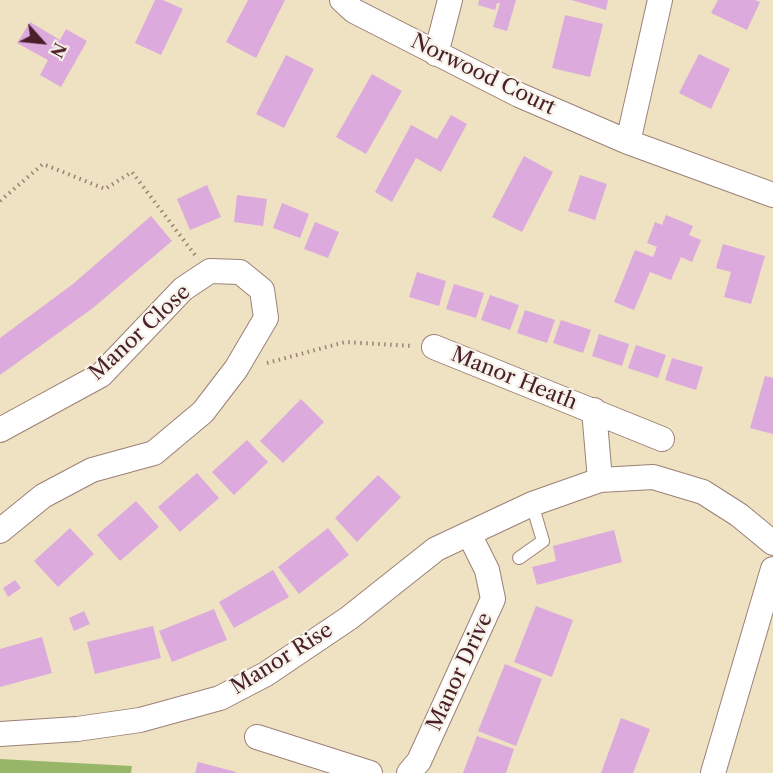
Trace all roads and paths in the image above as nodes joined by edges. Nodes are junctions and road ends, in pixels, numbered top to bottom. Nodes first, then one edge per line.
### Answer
1 (342, 0) edge
2 (450, 0) edge
3 (660, 0) edge
4 (436, 54) junction
5 (628, 142) junction
6 (773, 195) edge
7 (0, 201) edge
8 (210, 271) junction
9 (434, 347) joint
10 (244, 355) junction
11 (594, 410) junction
12 (0, 430) edge
13 (662, 438) dead end
14 (600, 480) junction
15 (532, 504) junction
16 (0, 531) edge
17 (469, 534) junction
18 (773, 543) edge
19 (519, 558) dead end
20 (773, 569) edge
21 (0, 734) edge
22 (257, 737) dead end
23 (370, 773) edge
24 (409, 773) edge
25 (712, 773) edge

1 - 4 street, Norwood Court
2 - 4 street
3 - 5 street
4 - 5 street, Norwood Court
5 - 6 street, Norwood Court
7 - 8 path
8 - 10 street, Manor Close
8 - 12 street, Manor Close
9 - 10 path
9 - 11 street, Manor Heath
10 - 16 street, Manor Close
11 - 13 street, Manor Heath
11 - 14 street, Manor Heath
14 - 15 street, Manor Rise
14 - 18 street, Manor Rise
15 - 17 street, Manor Rise
15 - 19 lane
17 - 21 street, Manor Rise
17 - 24 street, Manor Drive
20 - 25 street
22 - 23 street

